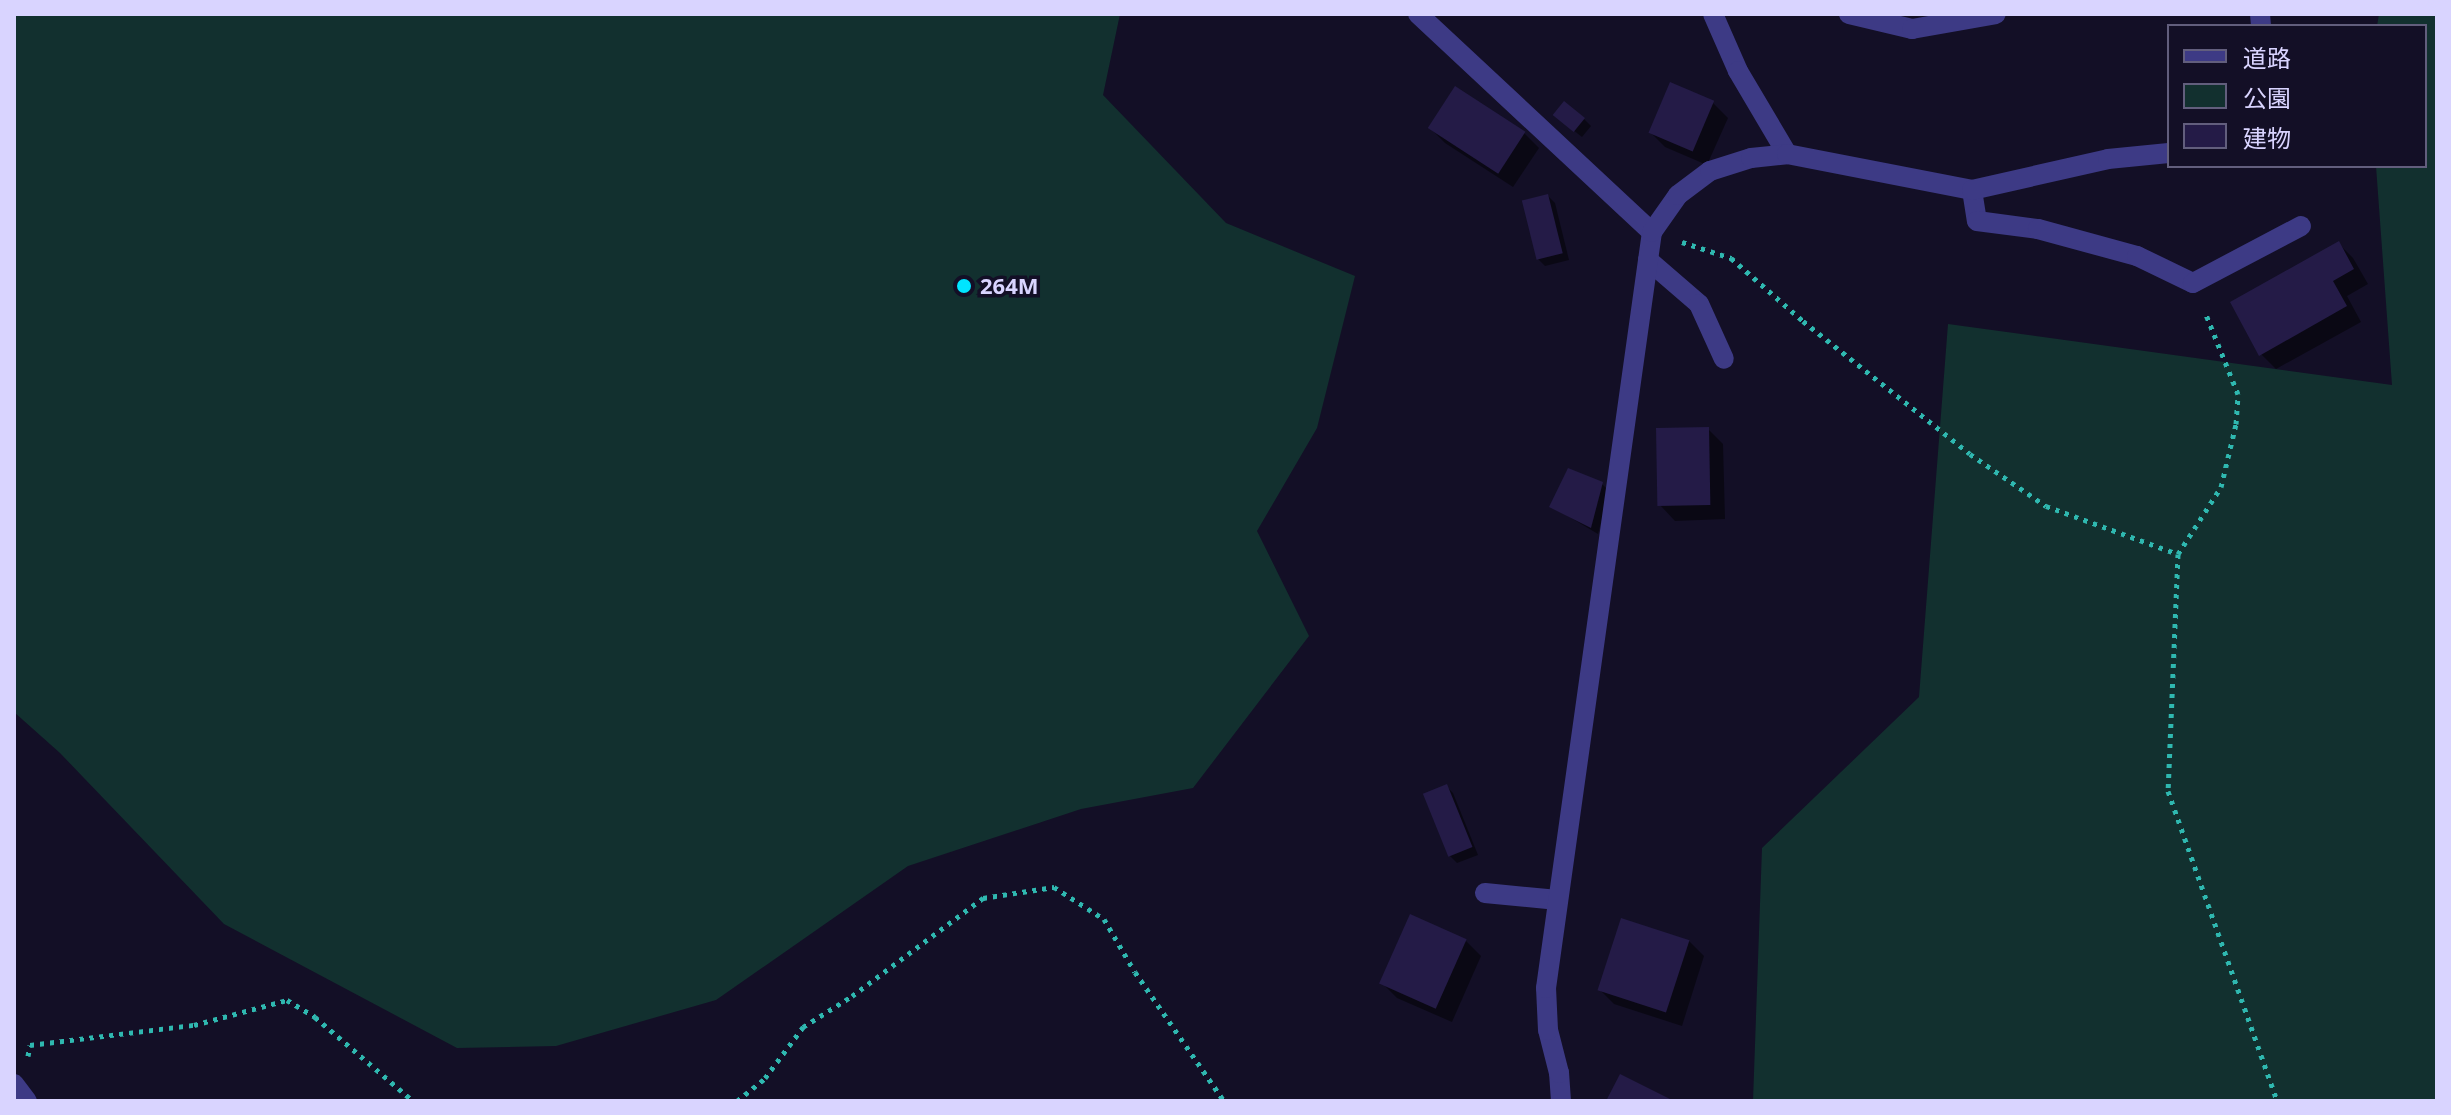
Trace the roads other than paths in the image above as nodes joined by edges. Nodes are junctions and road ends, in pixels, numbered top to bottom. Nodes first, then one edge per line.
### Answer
1 (1418, 14) edge
2 (1713, 14) edge
3 (1849, 14) edge
4 (1996, 14) edge
5 (2167, 153) edge
6 (1787, 154) junction
7 (1972, 190) junction
8 (2301, 226) dead end
9 (1652, 232) junction
10 (1648, 260) junction
11 (1724, 359) dead end
12 (1485, 893) dead end
13 (1558, 900) junction
14 (1561, 1101) edge

1 - 9 street
2 - 6 street
3 - 4 street
5 - 7 street
6 - 7 street
6 - 9 street
7 - 8 street
9 - 10 street
10 - 11 street
10 - 13 street
12 - 13 street
13 - 14 street

